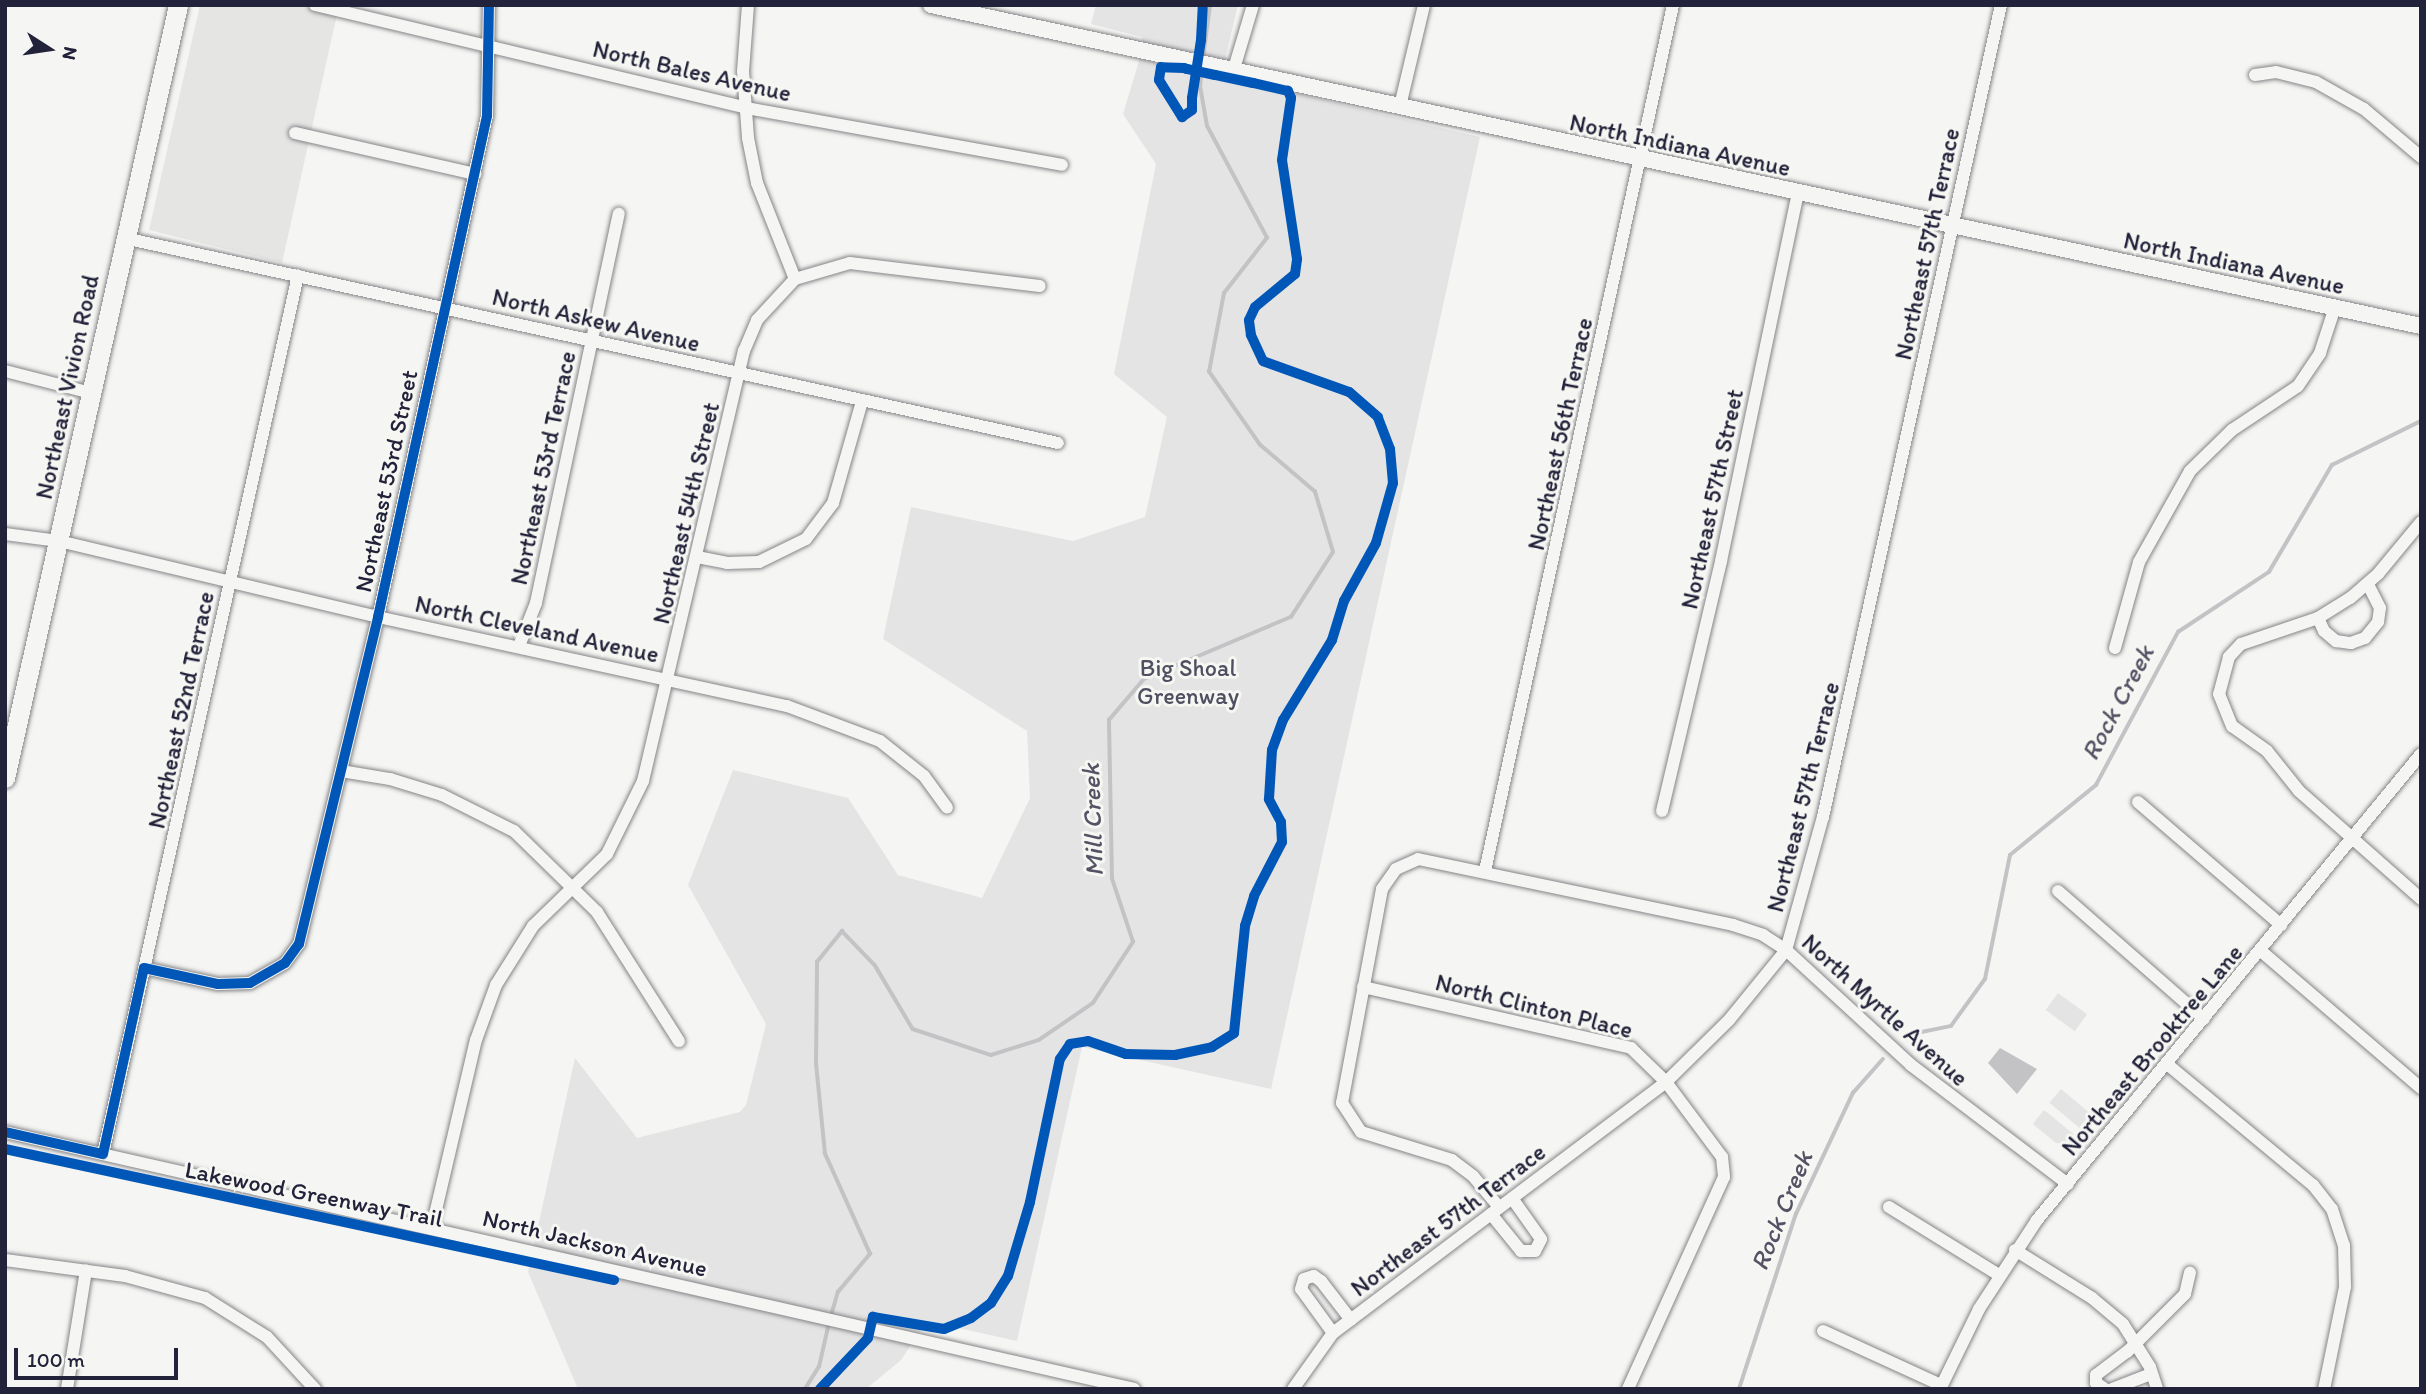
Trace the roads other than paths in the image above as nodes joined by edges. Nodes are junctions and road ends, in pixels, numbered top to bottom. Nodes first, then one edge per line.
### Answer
1 (178, 5) edge
2 (315, 5) edge
3 (489, 5) edge
4 (748, 5) edge
5 (931, 5) edge
6 (1253, 5) edge
7 (1424, 5) edge
8 (1673, 5) edge
9 (2001, 5) edge
10 (489, 45) junction
11 (1233, 72) junction
12 (2255, 75) dead end
13 (1400, 106) junction
14 (746, 108) junction
15 (295, 134) dead end
16 (2421, 157) edge
17 (1638, 159) junction
18 (1062, 165) dead end
19 (475, 174) junction
20 (1798, 194) junction
21 (619, 214) dead end
22 (1952, 227) junction
23 (124, 238) junction
24 (298, 275) junction
25 (795, 279) junction
26 (1040, 286) dead end
27 (2335, 307) junction
28 (445, 308) junction
29 (2421, 326) edge
30 (591, 340) junction
31 (5, 371) edge
32 (739, 373) junction
33 (90, 393) junction
34 (862, 401) junction
35 (1058, 443) dead end
36 (2421, 522) edge
37 (5, 534) edge
38 (59, 541) junction
39 (697, 557) junction
40 (230, 583) junction
41 (2368, 584) junction
42 (378, 617) junction
43 (2318, 618) junction
44 (519, 646) junction
45 (2115, 648) dead end
46 (670, 680) junction
47 (2421, 754) edge
48 (341, 771) junction
49 (5, 779) edge
50 (2138, 802) dead end
51 (947, 808) dead end
52 (1662, 811) dead end
53 (2350, 840) junction
54 (1485, 871) junction
55 (576, 888) junction
56 (2058, 891) dead end
57 (2421, 899) edge
58 (2281, 925) junction
59 (1786, 950) junction
60 (2261, 951) junction
61 (144, 968) junction
62 (1363, 988) junction
63 (2204, 1019) junction
64 (679, 1041) dead end
65 (2167, 1064) junction
66 (1666, 1082) junction
67 (2421, 1088) edge
68 (5, 1132) edge
69 (103, 1154) junction
70 (2067, 1184) junction
71 (1512, 1198) junction
72 (1889, 1207) dead end
73 (1495, 1211) junction
74 (432, 1227) junction
75 (2015, 1250) junction
76 (5, 1260) edge
77 (86, 1271) junction
78 (2190, 1273) dead end
79 (1999, 1275) junction
80 (1352, 1320) junction
81 (1823, 1331) dead end
82 (1333, 1334) junction
83 (2137, 1341) junction
84 (2151, 1374) junction
85 (1112, 1386) edge
86 (1940, 1387) edge
87 (67, 1389) edge
88 (315, 1389) edge
89 (1134, 1389) edge
90 (1293, 1389) edge
91 (1628, 1389) edge
92 (2105, 1389) edge
93 (2112, 1389) edge
94 (2157, 1389) edge
95 (2324, 1389) edge

1 - 23 main road, Northeast Vivion Road
2 - 10 street, North Bales Avenue
3 - 10 street, Northeast 53rd Street
4 - 14 street
5 - 11 street, North Indiana Avenue
6 - 11 street
7 - 13 street
8 - 17 street, Northeast 56th Terrace
9 - 22 street, Northeast 57th Terrace
10 - 14 street, North Bales Avenue
10 - 19 street, Northeast 53rd Street
11 - 13 street, North Indiana Avenue
12 - 16 street
13 - 17 street, North Indiana Avenue
14 - 18 street, North Bales Avenue
14 - 25 street
15 - 19 street
17 - 20 street, North Indiana Avenue
17 - 54 street, Northeast 56th Terrace
19 - 28 street, Northeast 53rd Street
20 - 22 street, North Indiana Avenue
20 - 52 street, Northeast 57th Street
21 - 30 street, Northeast 53rd Terrace
22 - 27 street, North Indiana Avenue
22 - 59 street, Northeast 57th Terrace
23 - 24 street, North Askew Avenue
23 - 33 main road, Northeast Vivion Road
24 - 28 street, North Askew Avenue
24 - 40 street, Northeast 52nd Terrace
25 - 26 street
25 - 32 street, Northeast 54th Street
27 - 29 street, North Indiana Avenue
27 - 45 street
28 - 30 street, North Askew Avenue
28 - 42 street, Northeast 53rd Street
30 - 32 street, North Askew Avenue
30 - 44 street, Northeast 53rd Terrace
31 - 33 street
32 - 34 street, North Askew Avenue
32 - 39 street, Northeast 54th Street
33 - 38 main road, Northeast Vivion Road
34 - 35 street, North Askew Avenue
34 - 39 street
36 - 41 street
37 - 38 street, North Cleveland Avenue
38 - 40 street, North Cleveland Avenue
38 - 49 main road, Northeast Vivion Road
39 - 46 street, Northeast 54th Street
40 - 42 street, North Cleveland Avenue
40 - 61 street, Northeast 52nd Terrace
41 - 43 street
41 - 43 street
42 - 44 street, North Cleveland Avenue
42 - 48 street, Northeast 53rd Street
43 - 53 street
44 - 46 street, North Cleveland Avenue
46 - 51 street, North Cleveland Avenue
46 - 55 street, Northeast 54th Street
47 - 53 street, Northeast Brooktree Lane
48 - 55 street
48 - 61 street, Northeast 53rd Street
50 - 58 street
53 - 57 street
53 - 58 street, Northeast Brooktree Lane
54 - 59 street, North Myrtle Avenue
54 - 62 street, North Myrtle Avenue
55 - 64 street
55 - 74 street, Northeast 54th Street
56 - 63 street
58 - 60 street, Northeast Brooktree Lane
59 - 66 street, Northeast 57th Terrace
59 - 70 street, North Myrtle Avenue
60 - 63 street, Northeast Brooktree Lane
60 - 67 street
61 - 69 street, Northeast 52nd Terrace
62 - 66 street, North Clinton Place
62 - 73 street
63 - 65 street, Northeast Brooktree Lane
65 - 70 street, Northeast Brooktree Lane
65 - 95 street
66 - 71 street, Northeast 57th Terrace
66 - 91 street, North Clinton Place
68 - 69 street, North Jackson Avenue
69 - 74 street, North Jackson Avenue
70 - 75 street, Northeast Brooktree Lane
71 - 73 street, Northeast 57th Terrace
71 - 73 street
72 - 79 street
73 - 80 street, Northeast 57th Terrace
74 - 85 street, North Jackson Avenue
75 - 79 street, Northeast Brooktree Lane
75 - 83 street
76 - 77 street
77 - 87 street
77 - 88 street
78 - 83 street
79 - 86 street, Northeast Brooktree Lane
80 - 82 street, Northeast 57th Terrace
80 - 82 street
81 - 86 street
82 - 90 street, Northeast 57th Terrace
83 - 84 street
83 - 92 street
84 - 93 street
84 - 94 street
85 - 89 street, North Jackson Avenue

